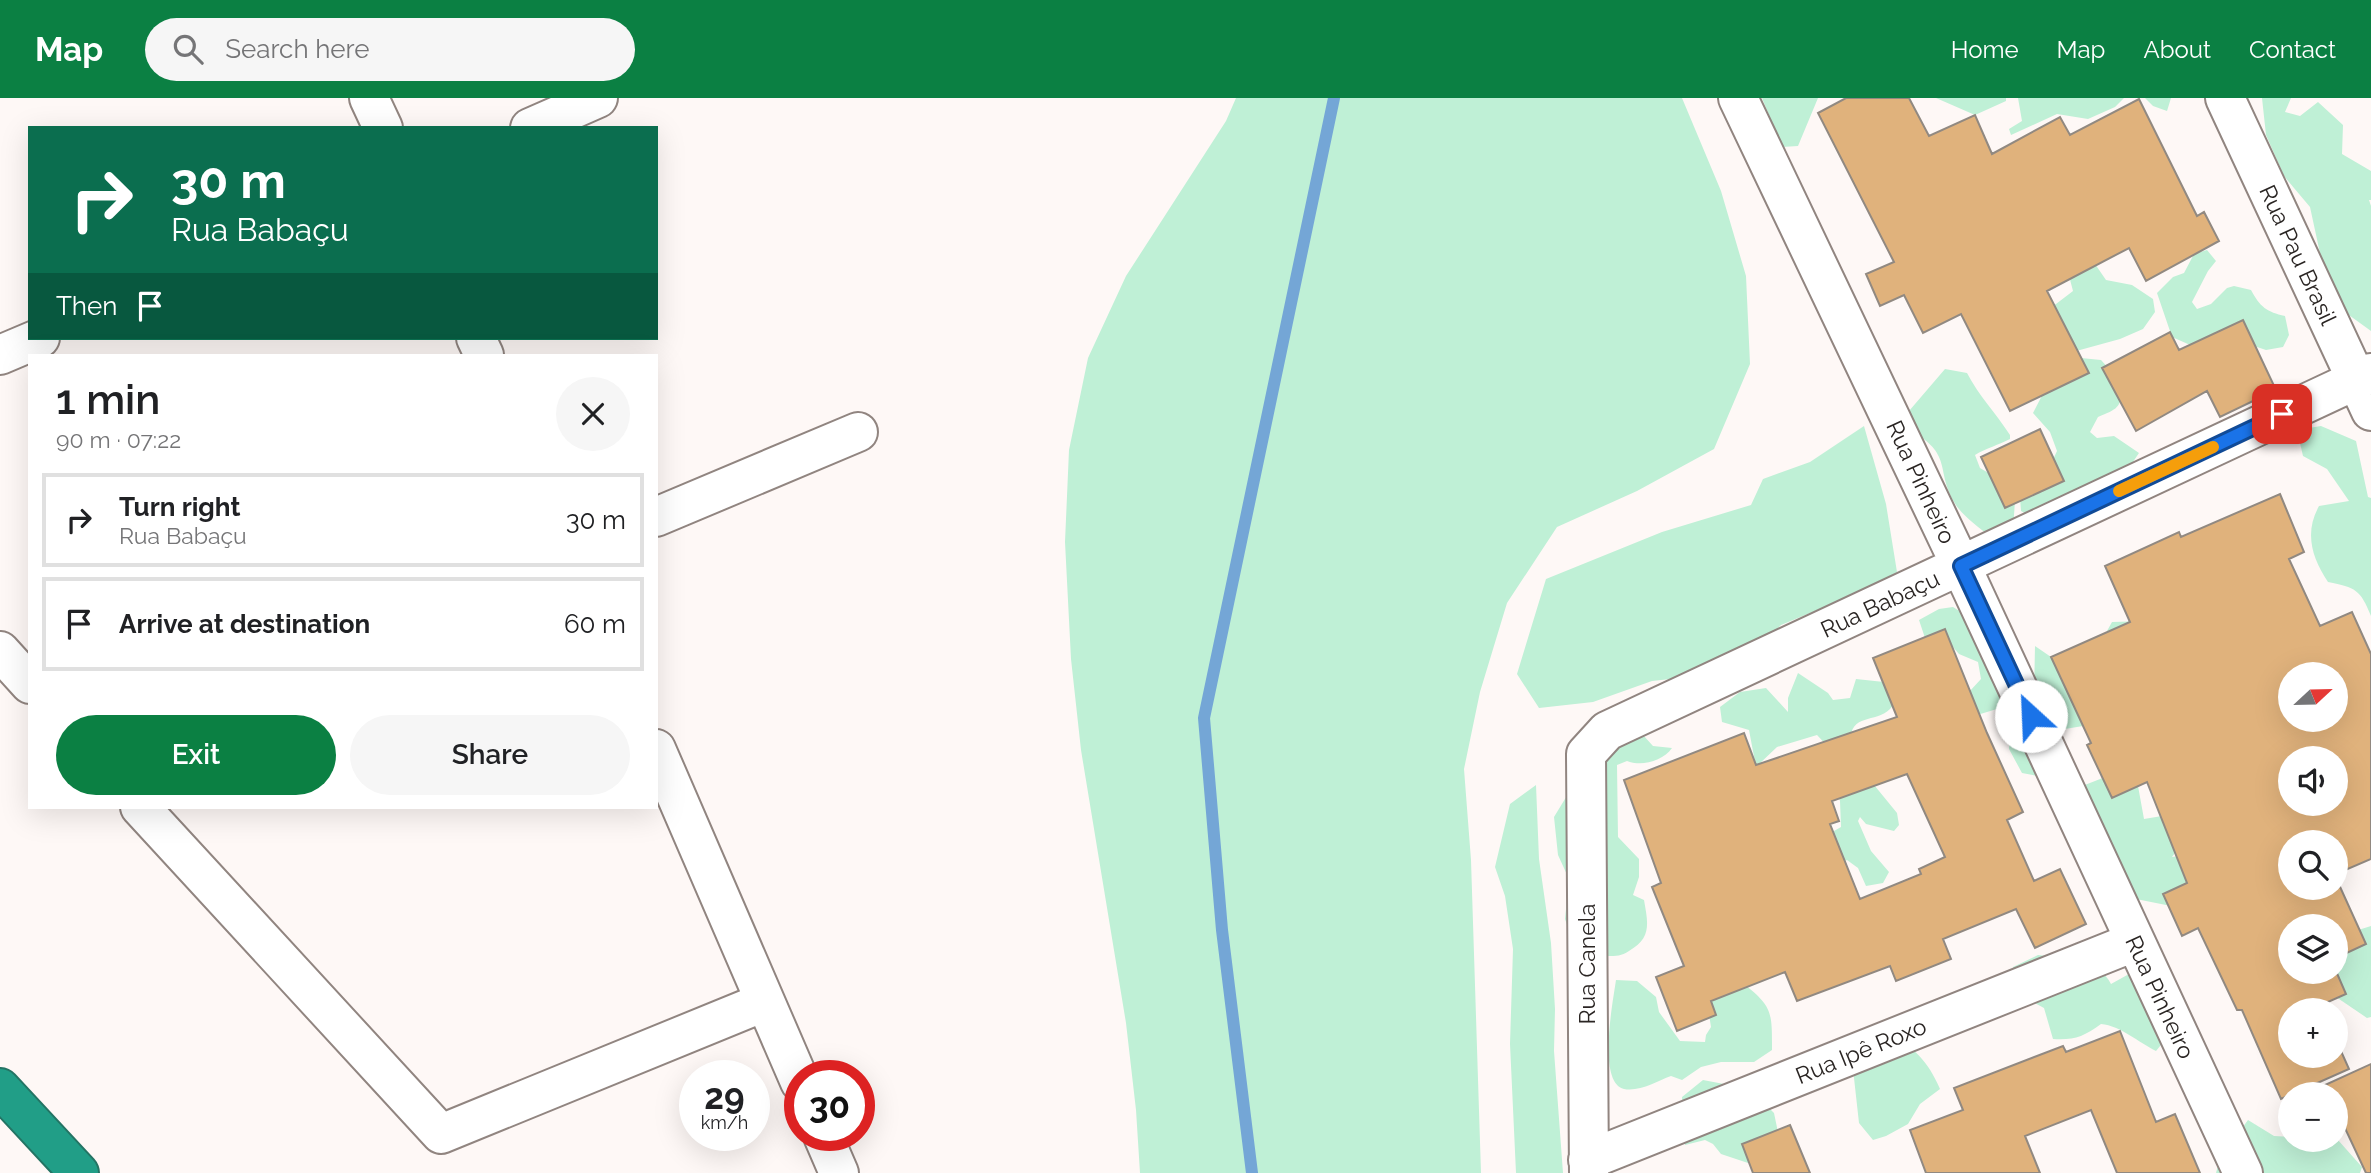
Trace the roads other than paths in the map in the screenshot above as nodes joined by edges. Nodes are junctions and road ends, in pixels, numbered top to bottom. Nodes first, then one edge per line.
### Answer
1 (369, 98) edge
2 (598, 98) edge
3 (1738, 98) edge
4 (2225, 98) edge
5 (382, 126) edge
6 (535, 126) edge
7 (35, 340) edge
8 (0, 355) edge
9 (2366, 388) edge
10 (858, 432) dead end
11 (658, 516) edge
12 (1961, 566) junction
13 (0, 651) edge
14 (28, 682) edge
15 (658, 754) edge
16 (1586, 754) joint
17 (142, 809) edge
18 (2134, 942) junction
19 (764, 1002) junction
20 (790, 1060) edge
21 (0, 1088) edge
22 (829, 1151) edge
23 (1589, 1166) edge
24 (79, 1173) edge
25 (839, 1173) edge
26 (2243, 1173) edge

1 - 5 street
2 - 6 street
3 - 12 street, Rua Pinheiro
4 - 9 street, Rua Pau Brasil
7 - 8 street
9 - 12 street, Rua Babaçu
10 - 11 street
12 - 16 street, Rua Babaçu
12 - 18 street, Rua Pinheiro
13 - 14 street
15 - 19 street
16 - 23 street, Rua Canela
17 - 19 street
18 - 23 street, Rua Ipê Roxo
18 - 26 street, Rua Pinheiro
19 - 20 street
21 - 24 highway
22 - 25 street

